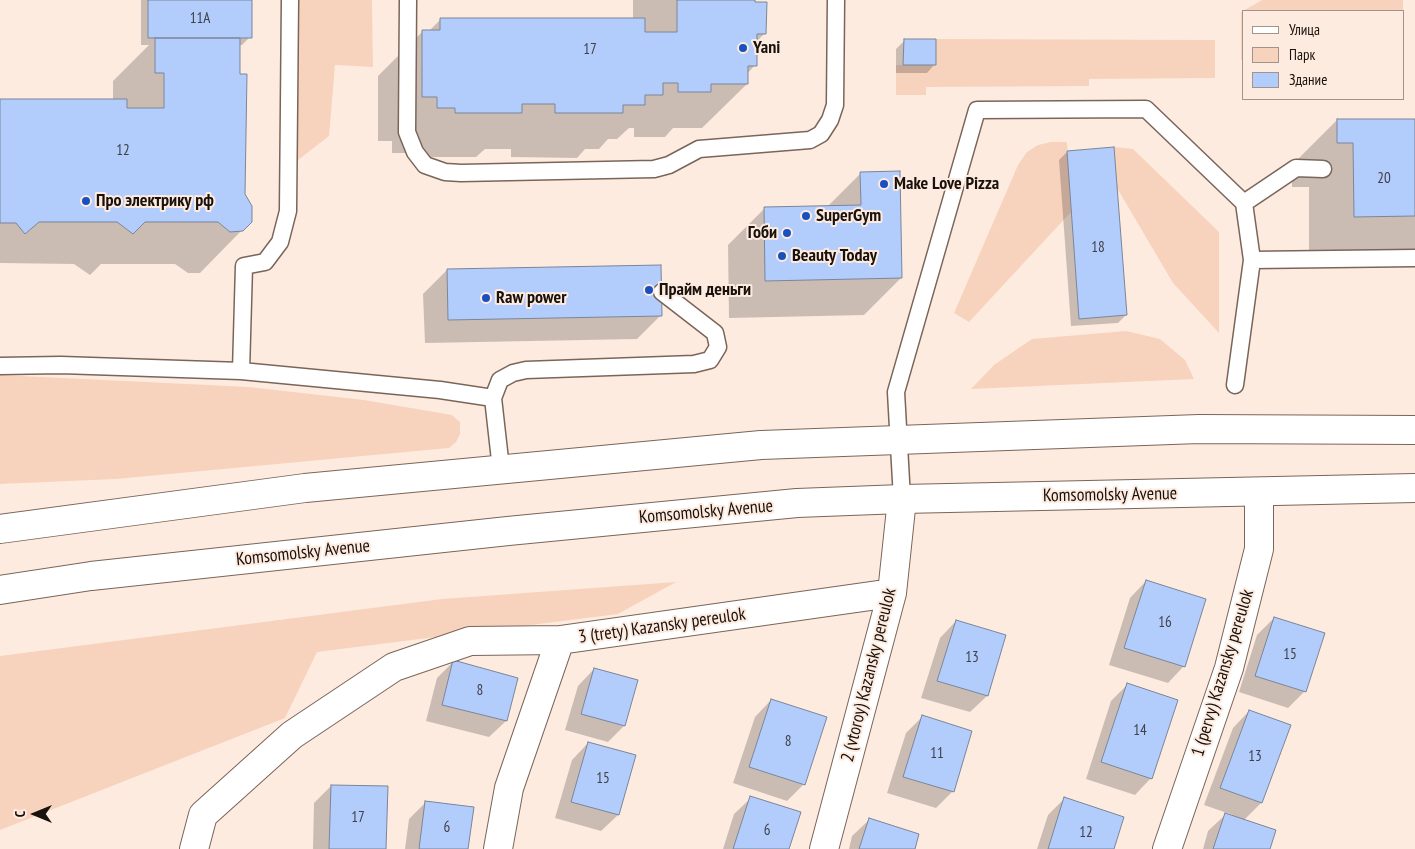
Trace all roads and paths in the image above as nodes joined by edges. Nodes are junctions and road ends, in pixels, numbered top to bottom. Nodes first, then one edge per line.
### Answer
1 (290, 0) edge
2 (408, 0) edge
3 (836, 0) edge
4 (1323, 169) dead end
5 (1244, 203) junction
6 (1415, 258) edge
7 (1252, 260) junction
8 (662, 292) dead end
9 (0, 366) edge
10 (241, 371) junction
11 (1235, 385) dead end
12 (493, 398) junction
13 (1415, 430) edge
14 (899, 440) junction
15 (501, 469) junction
16 (1415, 488) edge
17 (1259, 492) junction
18 (902, 499) junction
19 (0, 529) edge
20 (0, 590) edge
21 (892, 593) junction
22 (560, 640) junction
23 (194, 849) edge
24 (498, 849) edge
25 (824, 849) edge
26 (1167, 849) edge

1 - 10 lane
2 - 3 lane
4 - 5 lane
5 - 7 lane
5 - 14 lane
6 - 7 lane
7 - 11 lane
8 - 12 lane
9 - 10 lane
10 - 12 lane
12 - 15 lane
13 - 14 main road
14 - 15 main road
14 - 18 lane
15 - 19 main road
16 - 17 main road, Komsomolsky Avenue
17 - 18 main road, Komsomolsky Avenue
17 - 26 main road, 1 (pervy) Kazansky pereulok
18 - 20 main road, Komsomolsky Avenue
18 - 21 main road, 2 (vtoroy) Kazansky pereulok
21 - 22 main road, 3 (trety) Kazansky pereulok
21 - 25 main road, 2 (vtoroy) Kazansky pereulok
22 - 23 main road
22 - 24 main road, 3 (trety) Kazansky pereulok

